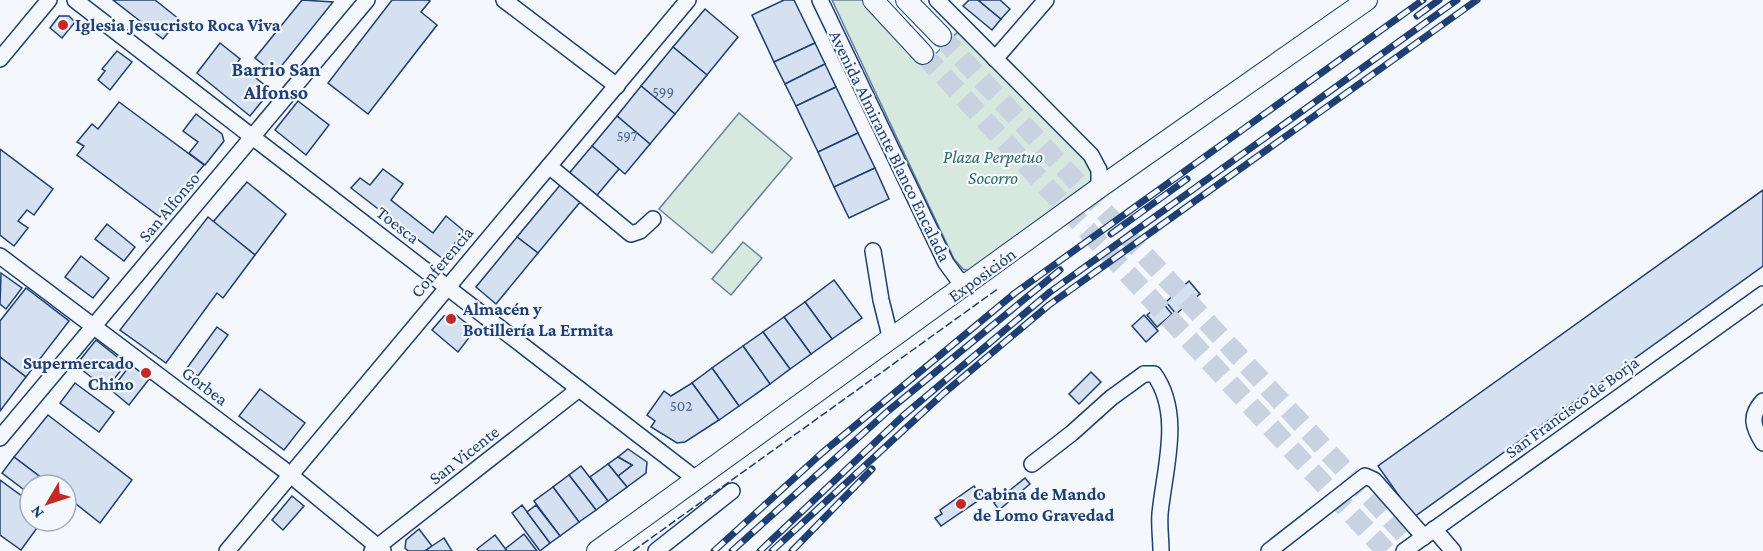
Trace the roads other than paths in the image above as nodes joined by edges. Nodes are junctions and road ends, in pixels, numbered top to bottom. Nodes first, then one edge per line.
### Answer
1 (49, 0) edge
2 (75, 0) edge
3 (366, 0) edge
4 (504, 0) edge
5 (688, 0) edge
6 (820, 0) edge
7 (873, 0) edge
8 (906, 0) edge
9 (937, 0) edge
10 (1046, 0) edge
11 (1360, 2) edge
12 (941, 36) tunnel mouth
13 (923, 54) tunnel mouth
14 (0, 59) edge
15 (995, 59) junction
16 (616, 86) junction
17 (252, 137) junction
18 (549, 166) junction
19 (1099, 188) junction
20 (653, 219) dead end
21 (873, 251) dead end
22 (0, 256) edge
23 (969, 285) junction
24 (446, 287) junction
25 (1763, 294) edge
26 (94, 328) junction
27 (891, 340) junction
28 (579, 389) junction
29 (1763, 401) edge
30 (0, 438) edge
31 (1763, 443) edge
32 (1032, 464) dead end
33 (291, 476) junction
34 (697, 480) junction
35 (732, 491) dead end
36 (1429, 533) junction
37 (378, 549) edge
38 (227, 551) edge
39 (597, 551) edge
40 (656, 551) edge
41 (1161, 551) edge
42 (1269, 551) edge
43 (1404, 551) edge
44 (1453, 551) edge

1 - 14 street
2 - 17 street, Toesca
3 - 17 street, San Alfonso
4 - 16 street
5 - 16 street, Conferencia
6 - 23 street, Avenida Almirante Blanco Encalada
7 - 13 main road
8 - 12 main road
9 - 15 street
10 - 15 street
11 - 19 main road, Exposición
15 - 19 street
16 - 18 street, Conferencia
17 - 24 street, Toesca
17 - 26 street, San Alfonso
18 - 20 street
18 - 24 street, Conferencia
19 - 23 main road, Exposición
21 - 27 street
22 - 26 street, Gorbea
23 - 27 main road, Exposición
24 - 28 street, Toesca
24 - 33 street, Conferencia
25 - 36 street, San Francisco de Borja
26 - 30 street, San Alfonso
26 - 33 street, Gorbea
27 - 34 main road, Exposición
28 - 34 street, Toesca
28 - 37 street, San Vicente
29 - 31 street
32 - 41 street
33 - 37 street, Gorbea
33 - 38 street, Conferencia
34 - 39 main road, Exposición
35 - 40 street
36 - 42 street
36 - 43 street, San Francisco de Borja
36 - 44 street

